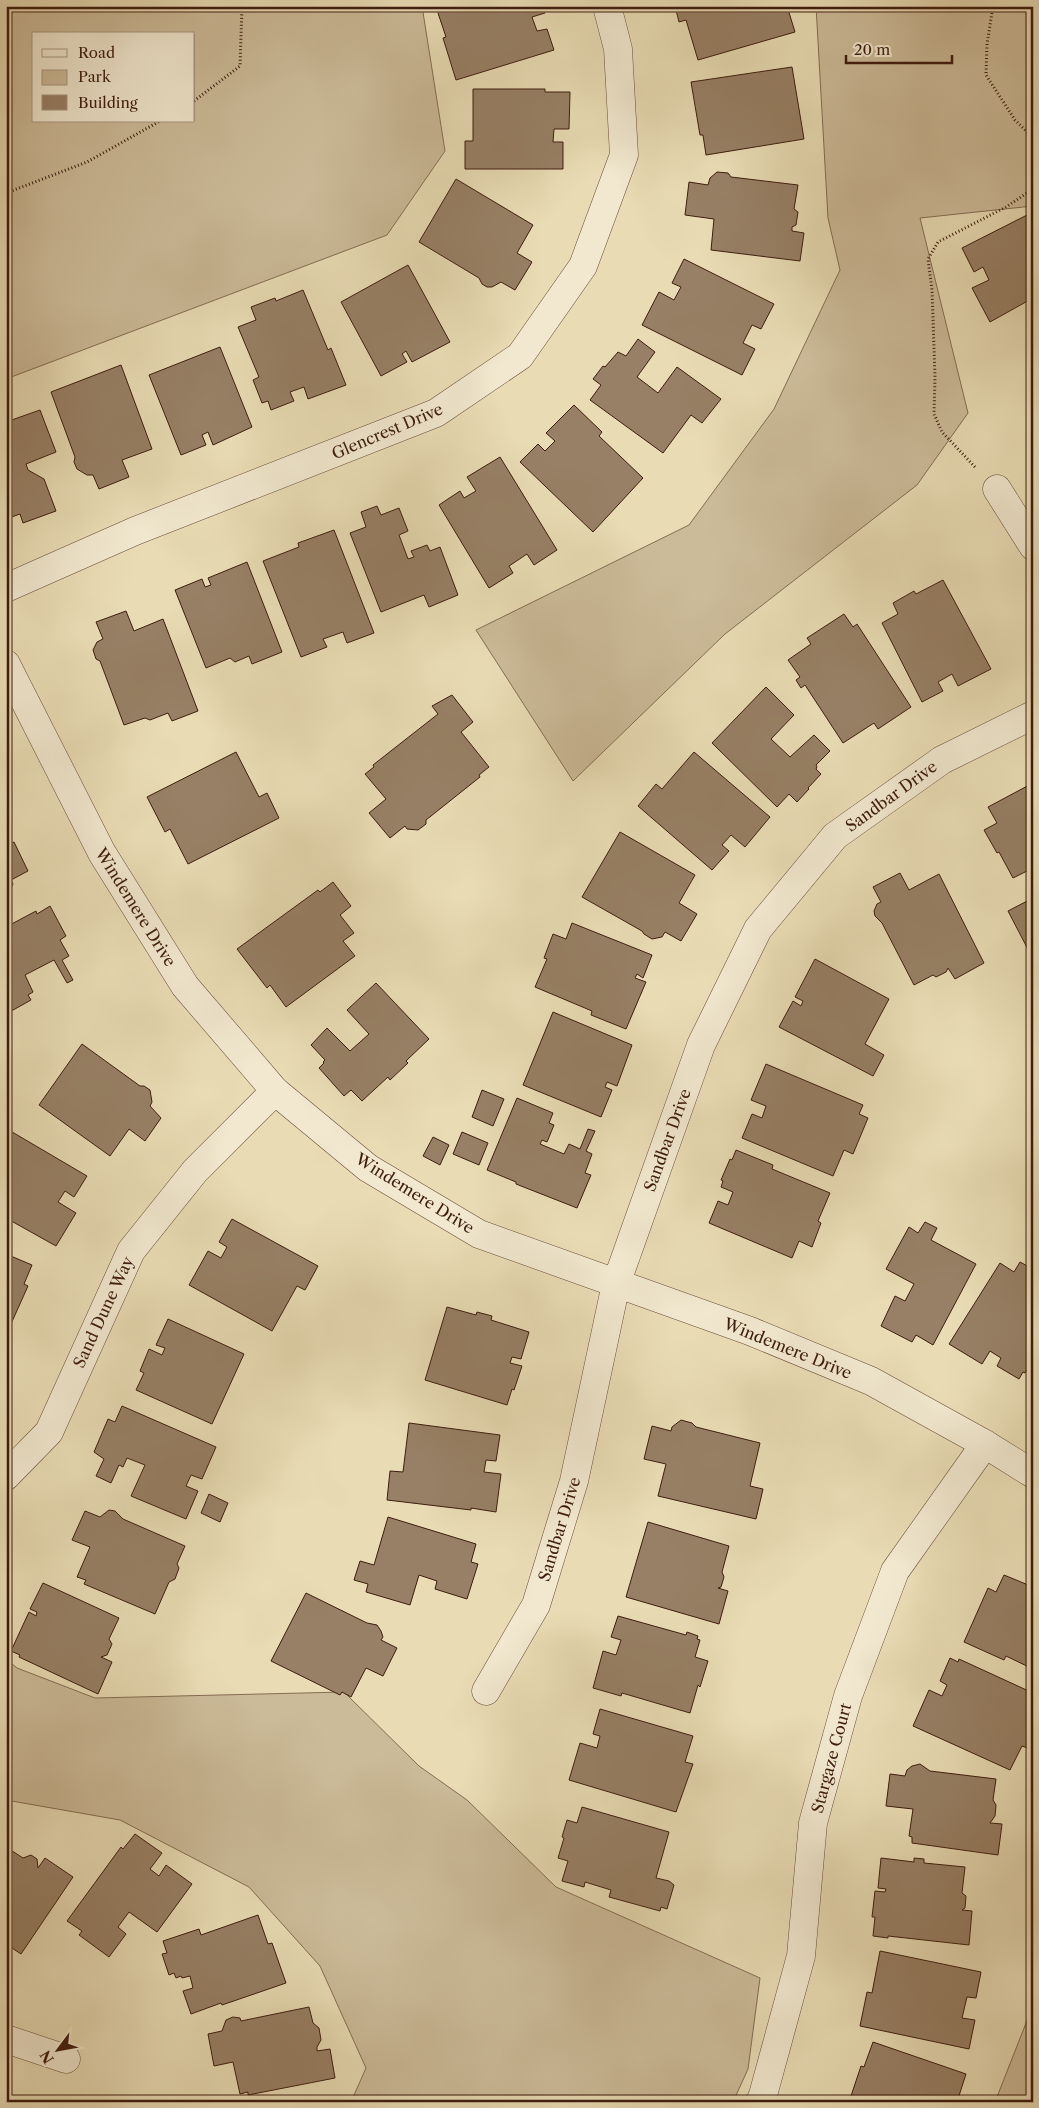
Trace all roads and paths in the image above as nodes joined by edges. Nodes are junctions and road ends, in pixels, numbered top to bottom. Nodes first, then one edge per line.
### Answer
1 (242, 6) edge
2 (607, 6) edge
3 (993, 6) edge
4 (195, 100) edge
5 (158, 122) edge
6 (1033, 138) edge
7 (1033, 189) edge
8 (6, 193) edge
9 (997, 489) joint
10 (1033, 546) edge
11 (6, 588) edge
12 (6, 664) edge
13 (1033, 715) edge
14 (275, 1091) junction
15 (616, 1284) junction
16 (985, 1444) junction
17 (1033, 1474) edge
18 (6, 1476) edge
19 (486, 1691) dead end
20 (6, 2039) edge
21 (66, 2059) dead end
22 (760, 2102) edge

1 - 4 path
2 - 11 street, Glencrest Drive
3 - 6 path
5 - 8 path
7 - 9 path
9 - 10 street
12 - 14 street, Windemere Drive
13 - 15 street, Sandbar Drive
14 - 15 street, Windemere Drive
14 - 18 street, Sand Dune Way
15 - 16 street, Windemere Drive
15 - 19 street, Sandbar Drive
16 - 17 street, Windemere Drive
16 - 22 street, Stargaze Court
20 - 21 street

